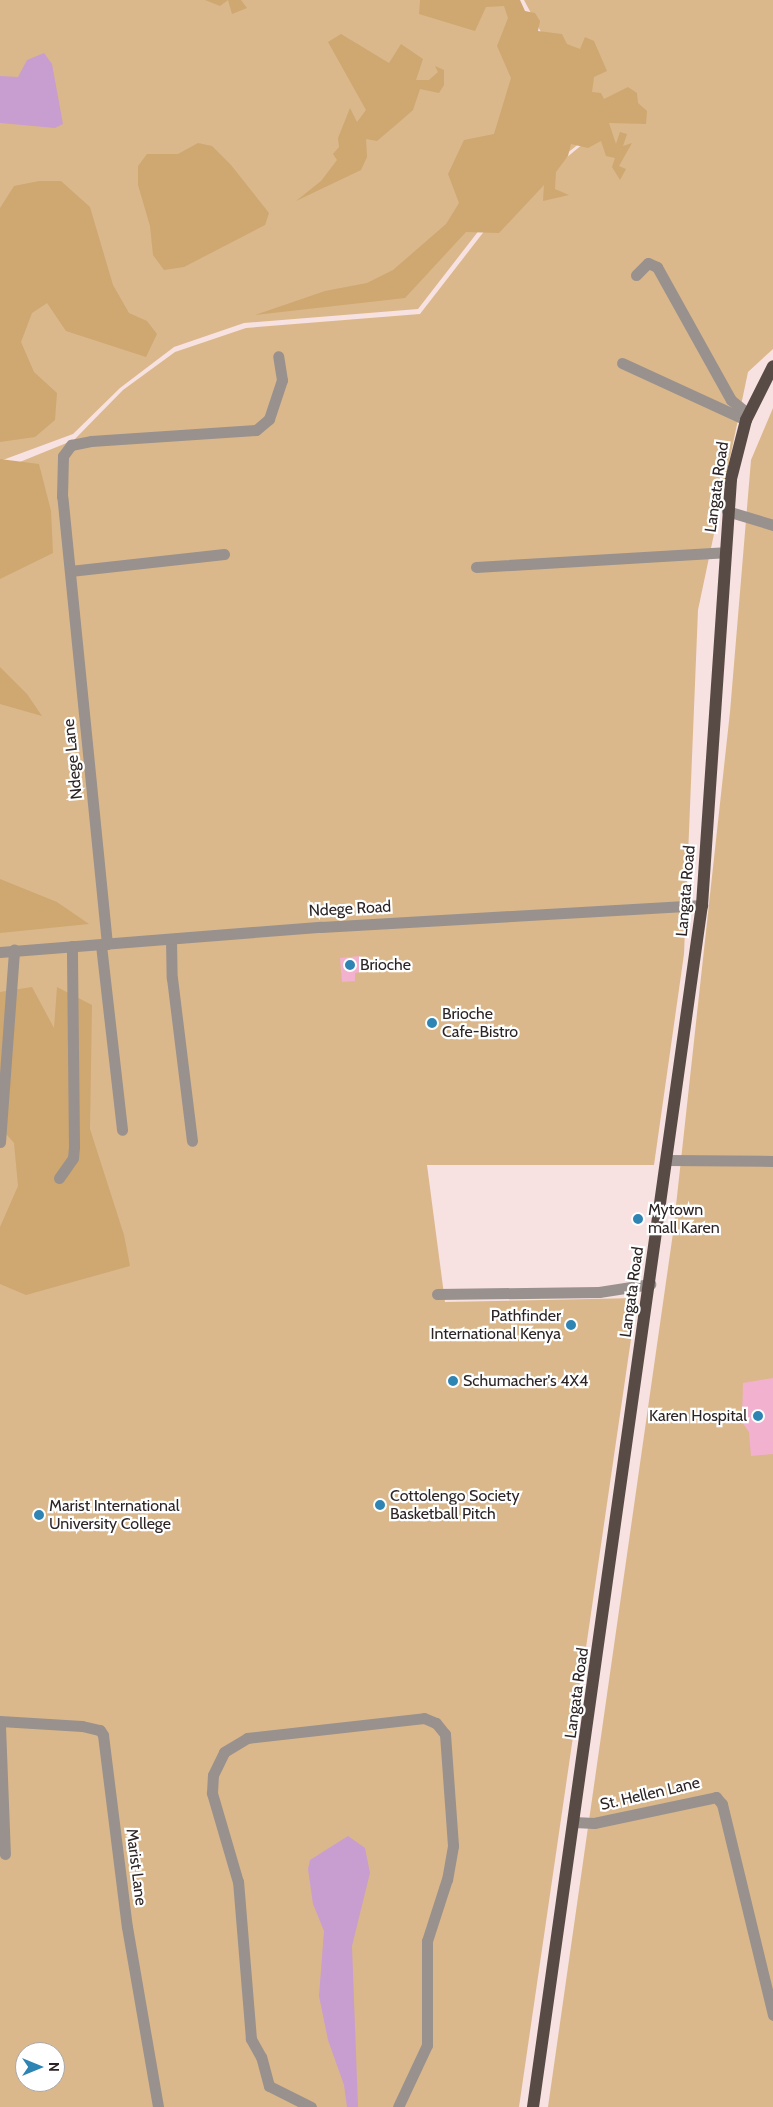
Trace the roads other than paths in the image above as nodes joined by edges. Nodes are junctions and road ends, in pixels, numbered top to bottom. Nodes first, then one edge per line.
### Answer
1 (636, 275) dead end
2 (278, 356) dead end
3 (622, 363) dead end
4 (773, 366) edge
5 (747, 417) junction
6 (727, 511) junction
7 (773, 525) edge
8 (725, 552) junction
9 (224, 554) dead end
10 (476, 567) dead end
11 (70, 571) junction
12 (702, 905) junction
13 (172, 939) junction
14 (104, 944) junction
15 (72, 946) junction
16 (14, 950) junction
17 (0, 952) edge
18 (122, 1130) dead end
19 (192, 1141) dead end
20 (0, 1142) edge
21 (667, 1160) junction
22 (773, 1161) edge
23 (60, 1178) dead end
24 (650, 1284) junction
25 (437, 1294) dead end
26 (0, 1721) edge
27 (0, 1726) edge
28 (574, 1822) junction
29 (5, 1854) dead end
30 (773, 2015) edge
31 (158, 2107) edge
32 (311, 2107) edge
33 (398, 2107) edge
34 (533, 2107) edge

1 - 5 street
2 - 11 street, Ndege Lane
3 - 5 street
4 - 5 main road, Langata Road
5 - 6 main road, Langata Road
6 - 7 street
6 - 8 main road, Langata Road
8 - 10 street
8 - 12 main road, Langata Road
9 - 11 street
11 - 14 street, Ndege Lane
12 - 13 street, Ndege Road
12 - 21 main road, Langata Road
13 - 14 street, Ndege Road
13 - 19 street
14 - 15 street, Ndege Road
14 - 18 street, Ndege Lane
15 - 16 street, Ndege Road
15 - 23 street
16 - 17 street, Ndege Road
16 - 20 street
21 - 22 street
21 - 24 main road, Langata Road
24 - 25 street
24 - 28 main road, Langata Road
26 - 31 street, Marist Lane
27 - 29 street
28 - 30 street, St. Hellen Lane
28 - 34 main road, Langata Road
32 - 33 street

